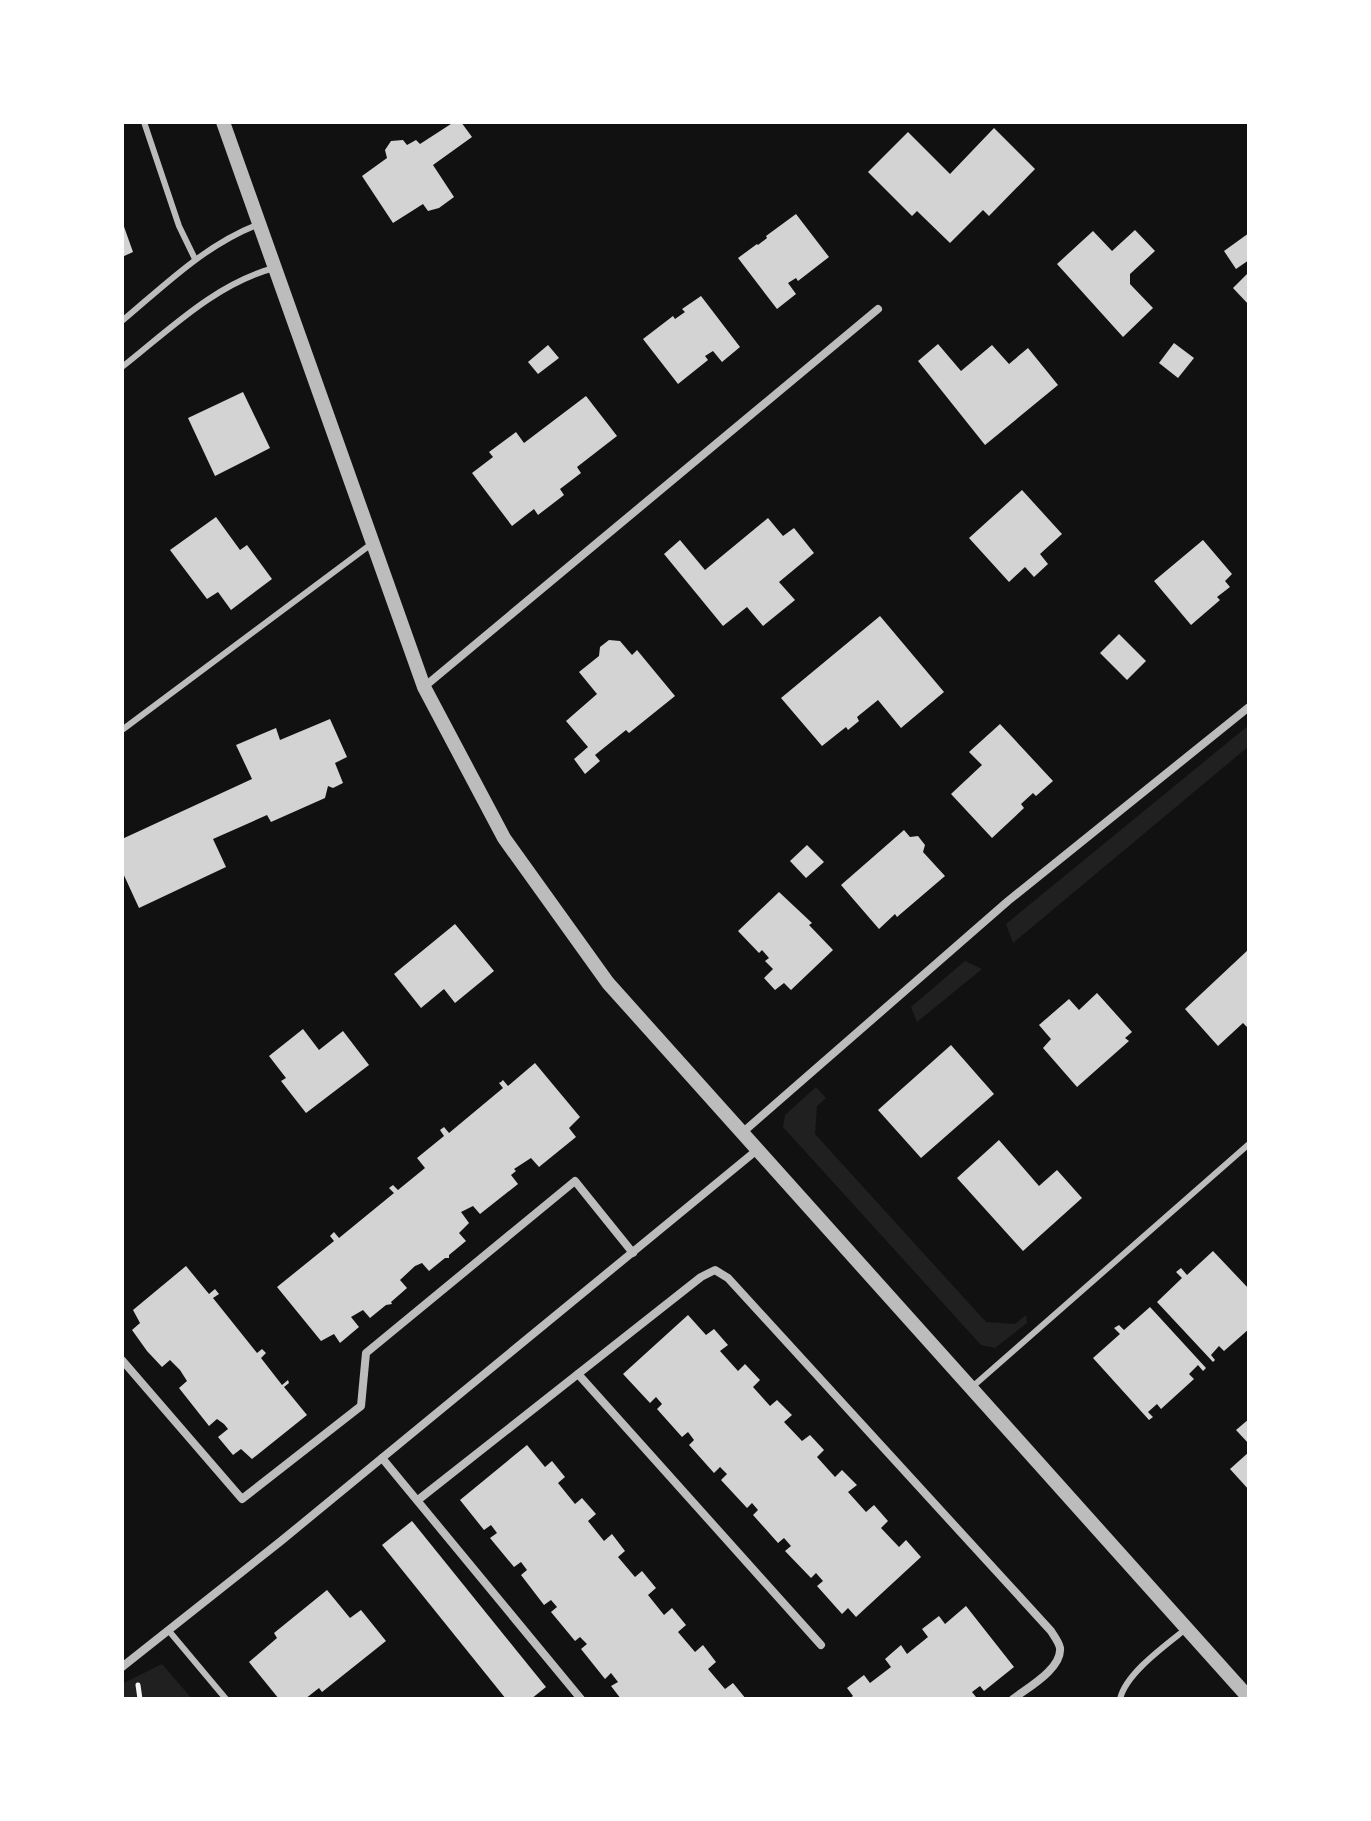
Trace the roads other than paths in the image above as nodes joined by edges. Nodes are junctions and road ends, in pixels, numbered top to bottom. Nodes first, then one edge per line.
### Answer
1 (144, 122) edge
2 (223, 122) edge
3 (259, 224) junction
4 (195, 259) junction
5 (274, 268) junction
6 (878, 309) dead end
7 (122, 321) edge
8 (122, 367) edge
9 (373, 542) junction
10 (424, 687) junction
11 (1249, 707) edge
12 (122, 730) edge
13 (742, 1133) junction
14 (1249, 1144) edge
15 (757, 1150) junction
16 (633, 1253) junction
17 (122, 1360) edge
18 (578, 1374) junction
19 (971, 1388) junction
20 (382, 1458) junction
21 (418, 1500) junction
22 (1187, 1628) junction
23 (169, 1631) junction
24 (821, 1645) dead end
25 (122, 1667) edge
26 (1249, 1698) edge
27 (226, 1699) edge
28 (581, 1699) edge
29 (1013, 1699) edge
30 (1120, 1699) edge

1 - 4 lane
2 - 3 street
3 - 4 lane
3 - 5 street
4 - 7 lane
5 - 8 lane
5 - 9 street
6 - 10 street
9 - 10 street
9 - 12 lane
10 - 13 street
11 - 13 street
13 - 15 street
14 - 19 lane
15 - 16 street
15 - 19 street
16 - 17 street
16 - 20 street
18 - 21 street
18 - 24 street
18 - 29 street
19 - 22 street
20 - 21 street
20 - 23 street
21 - 28 street
22 - 26 street
22 - 30 lane
23 - 25 street
23 - 27 lane

